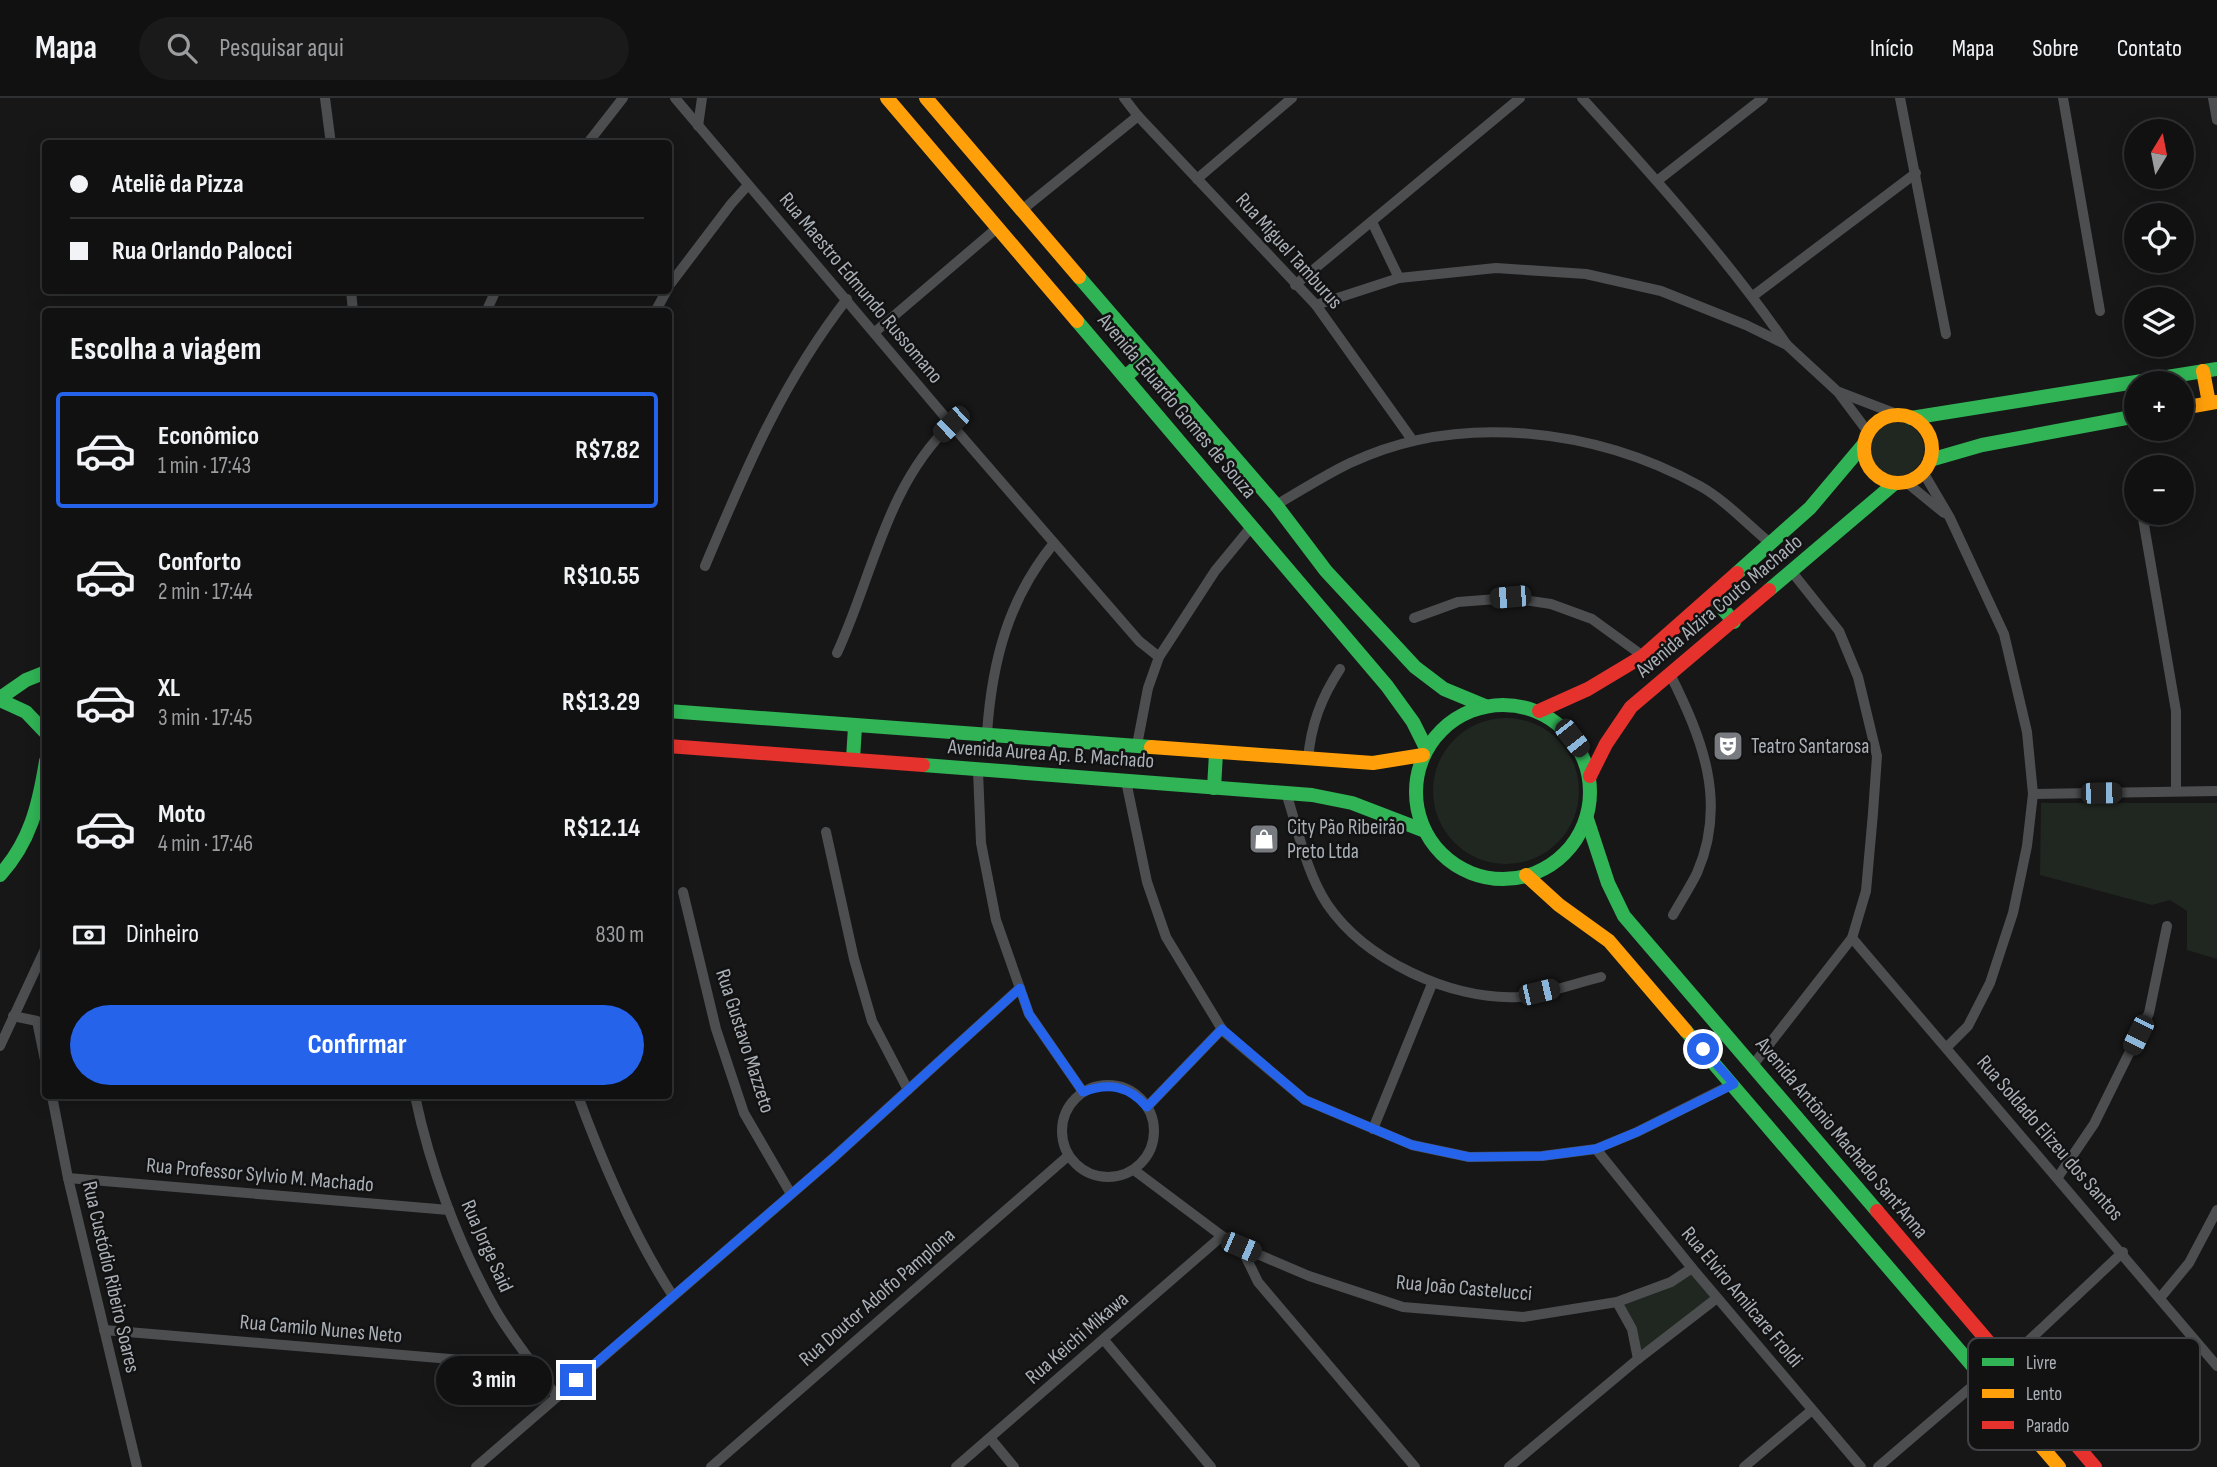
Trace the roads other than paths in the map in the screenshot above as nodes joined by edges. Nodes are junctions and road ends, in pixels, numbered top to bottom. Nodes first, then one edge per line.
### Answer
1 (325, 98) edge
2 (624, 98) edge
3 (675, 98) edge
4 (702, 98) edge
5 (887, 98) edge
6 (926, 98) edge
7 (1124, 98) edge
8 (1292, 98) edge
9 (1520, 98) edge
10 (1582, 98) edge
11 (1763, 98) edge
12 (1900, 98) edge
13 (2063, 98) edge
14 (2213, 98) edge
15 (1138, 116) junction
16 (2217, 120) edge
17 (698, 126) junction
18 (330, 140) edge
19 (590, 140) edge
20 (1916, 173) junction
21 (1197, 179) junction
22 (1657, 181) junction
23 (748, 184) junction
24 (1023, 209) junction
25 (1372, 222) junction
26 (998, 228) junction
27 (1399, 278) junction
28 (672, 284) edge
29 (1295, 285) junction
30 (1753, 296) junction
31 (847, 299) junction
32 (1316, 305) junction
33 (2100, 312) dead end
34 (875, 332) junction
35 (1946, 334) dead end
36 (1787, 345) junction
37 (1147, 358) junction
38 (2210, 370) edge
39 (1125, 377) junction
40 (1838, 392) junction
41 (2213, 402) edge
42 (2194, 406) edge
43 (1905, 417) junction
44 (2124, 418) edge
45 (951, 424) junction
46 (1866, 438) junction
47 (1413, 441) junction
48 (1927, 466) junction
49 (1900, 483) junction
50 (1276, 505) junction
51 (1950, 518) junction
52 (2144, 525) edge
53 (1252, 526) junction
54 (1054, 543) junction
55 (1770, 543) junction
56 (705, 566) dead end
57 (1326, 571) junction
58 (1792, 572) junction
59 (1306, 589) junction
60 (1712, 596) junction
61 (1414, 618) dead end
62 (1734, 622) junction
63 (837, 653) dead end
64 (1643, 656) junction
65 (1159, 657) junction
66 (1340, 669) dead end
67 (42, 674) edge
68 (1670, 674) junction
69 (0, 699) edge
70 (1485, 706) junction
71 (672, 711) edge
72 (1539, 711) junction
73 (42, 726) edge
74 (855, 727) junction
75 (987, 733) junction
76 (1137, 745) junction
77 (672, 746) edge
78 (1424, 751) junction
79 (1216, 753) junction
80 (853, 759) junction
81 (1308, 759) junction
82 (978, 771) junction
83 (1590, 776) junction
84 (1126, 781) junction
85 (42, 788) edge
86 (1214, 788) junction
87 (2176, 791) junction
88 (2217, 791) edge
89 (1286, 793) junction
90 (2033, 794) junction
91 (1587, 819) junction
92 (1425, 831) junction
93 (826, 832) dead end
94 (0, 875) edge
95 (1526, 875) junction
96 (683, 892) dead end
97 (1673, 915) dead end
98 (2167, 926) dead end
99 (1852, 937) junction
100 (42, 955) edge
101 (1601, 977) dead end
102 (1432, 984) junction
103 (1020, 988) junction
104 (1695, 998) junction
105 (1673, 1014) junction
106 (13, 1016) junction
107 (41, 1021) edge
108 (1222, 1029) junction
109 (0, 1046) edge
110 (1947, 1047) junction
111 (1753, 1065) junction
112 (1734, 1084) junction
113 (908, 1090) junction
114 (1083, 1092) junction
115 (53, 1099) edge
116 (416, 1099) edge
117 (579, 1099) edge
118 (1147, 1107) junction
119 (1373, 1129) junction
120 (1596, 1149) junction
121 (1068, 1156) junction
122 (1134, 1170) junction
123 (2058, 1177) junction
124 (68, 1178) junction
125 (792, 1194) junction
126 (449, 1210) junction
127 (2217, 1210) edge
128 (1876, 1212) junction
129 (1857, 1228) junction
130 (1222, 1236) junction
131 (1241, 1247) junction
132 (2123, 1252) junction
133 (1692, 1268) junction
134 (673, 1296) junction
135 (1717, 1298) junction
136 (2160, 1298) junction
137 (1617, 1302) junction
138 (104, 1330) junction
139 (1984, 1338) edge
140 (2032, 1338) edge
141 (2194, 1338) edge
142 (1104, 1340) junction
143 (2200, 1346) edge
144 (1638, 1359) junction
145 (1968, 1359) edge
146 (535, 1366) junction
147 (2217, 1366) edge
148 (1968, 1390) edge
149 (557, 1396) junction
150 (1812, 1410) junction
151 (990, 1438) junction
152 (2045, 1450) edge
153 (2080, 1450) edge
154 (137, 1467) edge
155 (475, 1467) edge
156 (711, 1467) edge
157 (956, 1467) edge
158 (1014, 1467) edge
159 (1211, 1467) edge
160 (1416, 1467) edge
161 (1509, 1467) edge
162 (1744, 1467) edge
163 (1861, 1467) edge
164 (1878, 1467) edge
165 (2059, 1467) edge
166 (2095, 1467) edge

1 - 18 street
2 - 19 street
3 - 17 street, Rua Maestro Edmundo Russomano
4 - 17 street
5 - 26 street, Avenida Eduardo Gomes de Souza
6 - 24 street, Avenida Eduardo Gomes de Souza
7 - 15 street, Rua Miguel Tamburus
8 - 21 street
9 - 25 street
10 - 22 street
11 - 22 street
12 - 20 street
13 - 33 street
14 - 16 street
15 - 21 street, Rua Miguel Tamburus
15 - 24 street
17 - 23 street, Rua Maestro Edmundo Russomano
20 - 30 street
20 - 35 street
21 - 29 street, Rua Miguel Tamburus
22 - 30 street
23 - 28 street
23 - 31 street, Rua Maestro Edmundo Russomano
24 - 37 street, Avenida Eduardo Gomes de Souza
25 - 27 street
25 - 29 street
26 - 34 street
26 - 39 street, Avenida Eduardo Gomes de Souza
27 - 32 street
27 - 36 street
29 - 32 street, Rua Miguel Tamburus
30 - 36 street
31 - 34 street, Rua Maestro Edmundo Russomano
31 - 56 street
32 - 47 street, Rua Miguel Tamburus
34 - 45 street, Rua Maestro Edmundo Russomano
36 - 40 street
37 - 39 street
37 - 50 street, Avenida Eduardo Gomes de Souza
38 - 41 street
38 - 43 street
39 - 53 street, Avenida Eduardo Gomes de Souza
40 - 43 street
40 - 46 street
41 - 42 street
43 - 46 street
43 - 48 street
44 - 48 street
45 - 54 street, Rua Maestro Edmundo Russomano
45 - 63 street
46 - 49 street
46 - 55 street, Avenida Alzira Couto Machado
47 - 50 street
47 - 55 street
48 - 49 street
48 - 51 street
49 - 51 street
49 - 58 street, Avenida Alzira Couto Machado
50 - 57 street, Avenida Eduardo Gomes de Souza
51 - 90 street
52 - 87 street
53 - 59 street, Avenida Eduardo Gomes de Souza
53 - 65 street
54 - 65 street, Rua Maestro Edmundo Russomano
54 - 75 street
55 - 60 street, Avenida Alzira Couto Machado
57 - 59 street
57 - 70 street, Avenida Eduardo Gomes de Souza
58 - 62 street, Avenida Alzira Couto Machado
58 - 99 street
59 - 78 street, Avenida Eduardo Gomes de Souza
60 - 62 street
60 - 64 street, Avenida Alzira Couto Machado
61 - 64 street
62 - 68 street, Avenida Alzira Couto Machado
64 - 72 street, Avenida Alzira Couto Machado
65 - 76 street
66 - 81 street
67 - 69 street
68 - 83 street, Avenida Alzira Couto Machado
68 - 97 street
69 - 73 street
70 - 72 street
70 - 78 street
71 - 74 street, Avenida Aurea Ap. B. Machado
72 - 83 street
74 - 75 street, Avenida Aurea Ap. B. Machado
74 - 80 street
75 - 76 street, Avenida Aurea Ap. B. Machado
76 - 79 street, Avenida Aurea Ap. B. Machado
77 - 80 street, Avenida Aurea Ap. B. Machado
78 - 81 street, Avenida Aurea Ap. B. Machado
78 - 92 street
79 - 81 street, Avenida Aurea Ap. B. Machado
79 - 86 street
80 - 82 street, Avenida Aurea Ap. B. Machado
82 - 84 street, Avenida Aurea Ap. B. Machado
82 - 103 street
83 - 91 street
84 - 86 street, Avenida Aurea Ap. B. Machado
84 - 108 street
85 - 94 street
86 - 89 street, Avenida Aurea Ap. B. Machado
87 - 88 street
87 - 90 street
89 - 92 street, Avenida Aurea Ap. B. Machado
89 - 102 street
90 - 110 street
91 - 95 street
91 - 104 street, Avenida Antônio Machado Sant'Anna
92 - 95 street
93 - 113 street
95 - 105 street
96 - 125 street, Rua Gustavo Mazzeto
98 - 123 street
99 - 110 street, Rua Soldado Elizeu dos Santos
99 - 111 street
100 - 106 street
101 - 102 street
102 - 119 street
103 - 113 street
103 - 114 street
104 - 105 street
104 - 111 street, Avenida Antônio Machado Sant'Anna
105 - 112 street
106 - 107 street
106 - 109 street
108 - 118 street
108 - 119 street
110 - 123 street, Rua Soldado Elizeu dos Santos
111 - 128 street, Avenida Antônio Machado Sant'Anna
112 - 120 street
112 - 129 street
113 - 125 street
114 - 118 street
114 - 121 street
115 - 124 street, Rua Custódio Ribeiro Soares
116 - 126 street, Rua Jorge Said
117 - 134 street
118 - 122 street
119 - 120 street
120 - 133 street, Rua Elviro Amilcare Froldi
121 - 122 street
121 - 156 street, Rua Doutor Adolfo Pamplona
122 - 130 street, Rua João Castelucci
123 - 132 street, Rua Soldado Elizeu dos Santos
124 - 126 street, Rua Professor Sylvio M. Machado
124 - 138 street, Rua Custódio Ribeiro Soares
125 - 134 street
126 - 146 street, Rua Jorge Said
127 - 136 street
128 - 129 street
128 - 139 street, Avenida Antônio Machado Sant'Anna
129 - 145 street
130 - 131 street, Rua João Castelucci
130 - 142 street, Rua Keichi Mikawa
131 - 137 street, Rua João Castelucci
131 - 160 street
132 - 136 street, Rua Soldado Elizeu dos Santos
132 - 140 street
133 - 135 street, Rua Elviro Amilcare Froldi
133 - 137 street, Rua João Castelucci
134 - 149 street
135 - 144 street
135 - 150 street, Rua Elviro Amilcare Froldi
136 - 141 street, Rua Soldado Elizeu dos Santos
137 - 144 street
138 - 146 street, Rua Camilo Nunes Neto
138 - 154 street, Rua Custódio Ribeiro Soares
142 - 151 street, Rua Keichi Mikawa
142 - 159 street
143 - 147 street, Rua Soldado Elizeu dos Santos
144 - 161 street
146 - 149 street, Rua Jorge Said
148 - 164 street
149 - 155 street
150 - 162 street
150 - 163 street, Rua Elviro Amilcare Froldi
151 - 157 street, Rua Keichi Mikawa
151 - 158 street
152 - 165 street
153 - 166 street, Avenida Antônio Machado Sant'Anna

